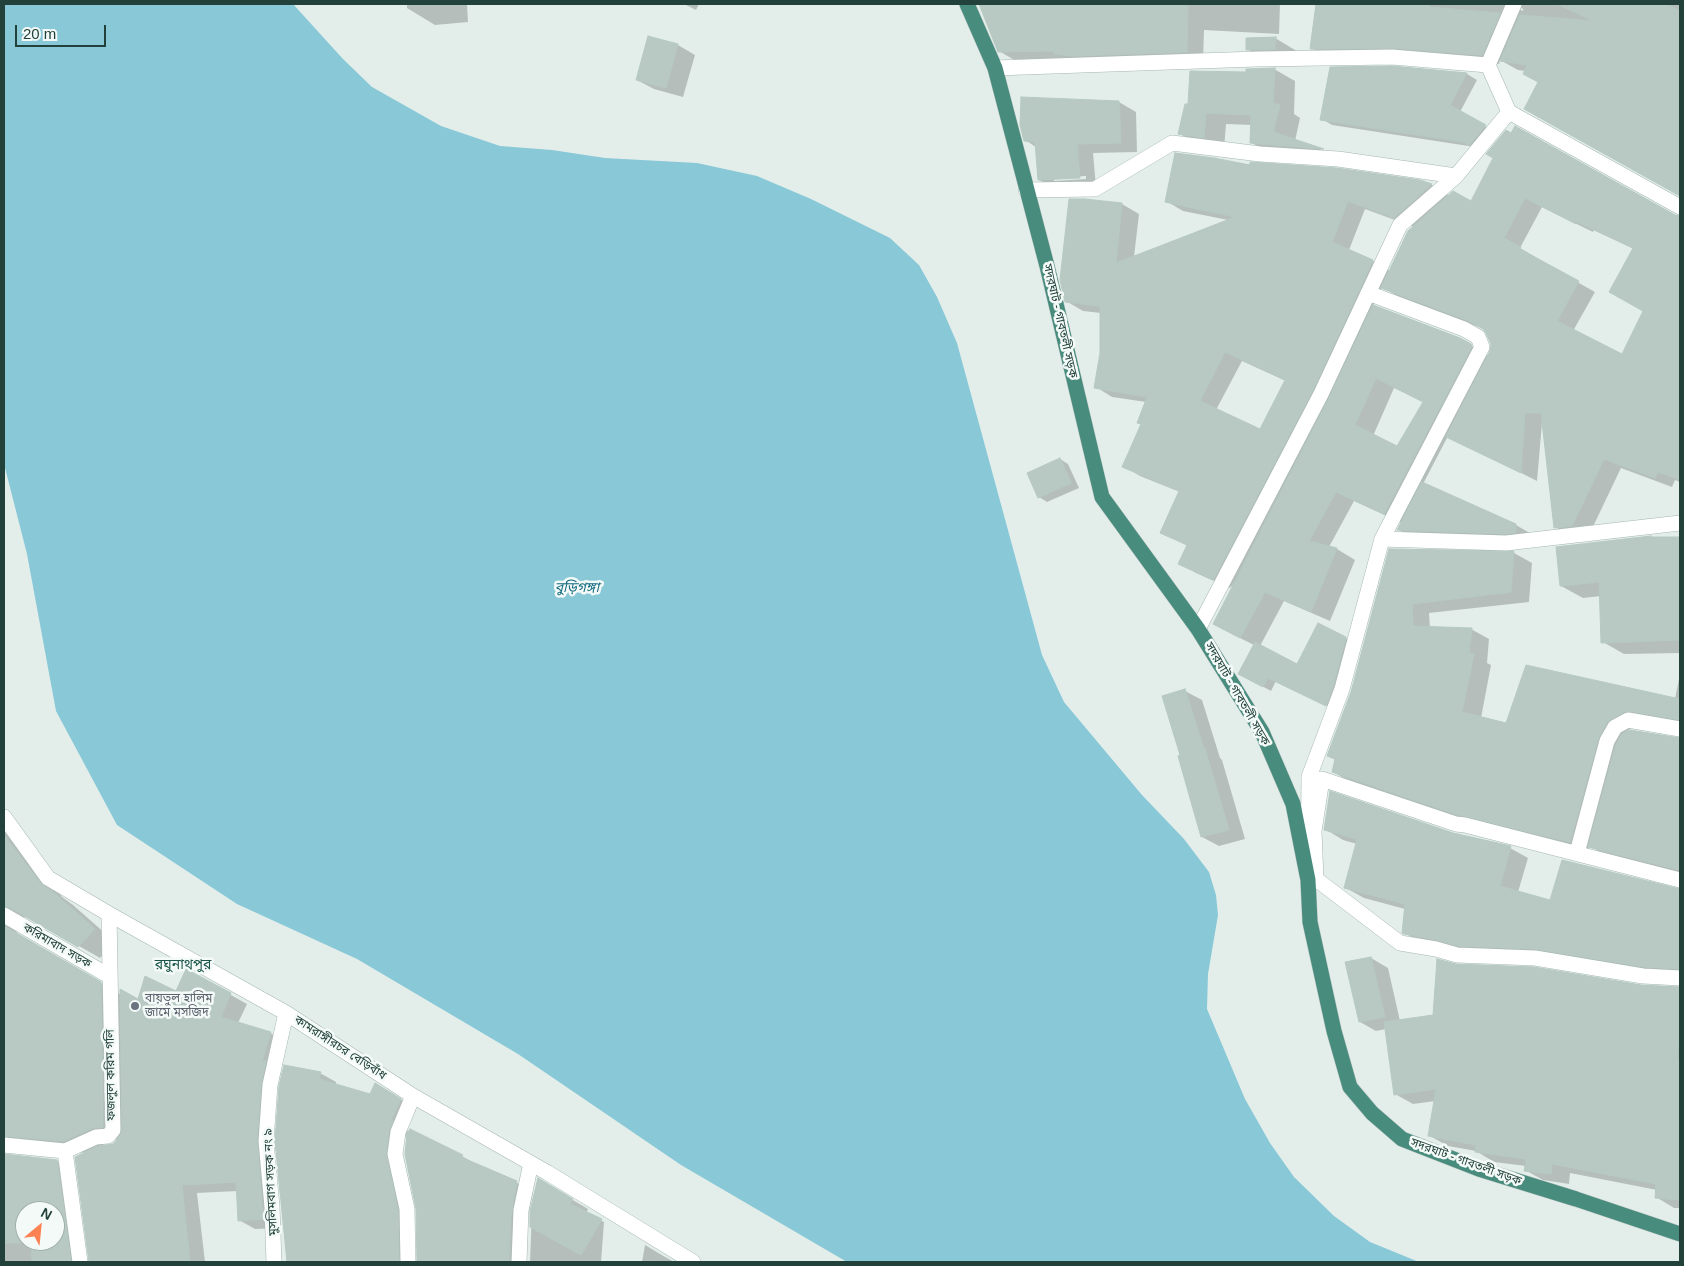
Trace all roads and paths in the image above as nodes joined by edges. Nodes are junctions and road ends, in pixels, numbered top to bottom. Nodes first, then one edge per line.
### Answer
1 (967, 4) edge
2 (1514, 4) edge
3 (1488, 65) junction
4 (995, 68) junction
5 (1509, 112) junction
6 (1456, 176) junction
7 (1026, 190) junction
8 (1680, 207) edge
9 (1368, 293) junction
10 (1680, 523) edge
11 (1382, 539) junction
12 (1198, 629) junction
13 (1680, 728) edge
14 (4, 817) edge
15 (1577, 854) junction
16 (1312, 880) junction
17 (1680, 880) edge
18 (109, 914) junction
19 (4, 915) edge
20 (109, 976) junction
21 (1680, 978) edge
22 (286, 1014) junction
23 (413, 1096) junction
24 (4, 1144) edge
25 (66, 1151) junction
26 (531, 1164) junction
27 (1680, 1234) edge
28 (80, 1262) edge
29 (274, 1262) edge
30 (408, 1262) edge
31 (519, 1262) edge
32 (693, 1262) edge

1 - 4 highway, সদরঘাট - গাবতলী সড়ক
2 - 3 street
3 - 4 street
3 - 5 street
4 - 7 highway, সদরঘাট - গাবতলী সড়ক
5 - 6 street
5 - 8 street
6 - 7 street
6 - 9 street
7 - 12 highway, সদরঘাট - গাবতলী সড়ক
9 - 11 street
9 - 12 street
10 - 11 street
11 - 16 street
12 - 16 highway, সদরঘাট - গাবতলী সড়ক
13 - 15 street
14 - 18 street, কামরাঙ্গীরচর বেড়িবাঁধ
15 - 16 street
15 - 17 street
16 - 21 street
16 - 27 highway, সদরঘাট - গাবতলী সড়ক
18 - 20 street, ফজলুল করিম গলি
18 - 22 street, কামরাঙ্গীরচর বেড়িবাঁধ
19 - 20 street, করিমাবাদ সড়ক
20 - 25 street, ফজলুল করিম গলি
22 - 23 street, কামরাঙ্গীরচর বেড়িবাঁধ
22 - 29 street, মুসলিমবাগ সড়ক নং ৯
23 - 26 street, কামরাঙ্গীরচর বেড়িবাঁধ
23 - 30 street
24 - 25 street
25 - 28 street
26 - 31 street
26 - 32 street, কামরাঙ্গীরচর বেড়িবাঁধ

